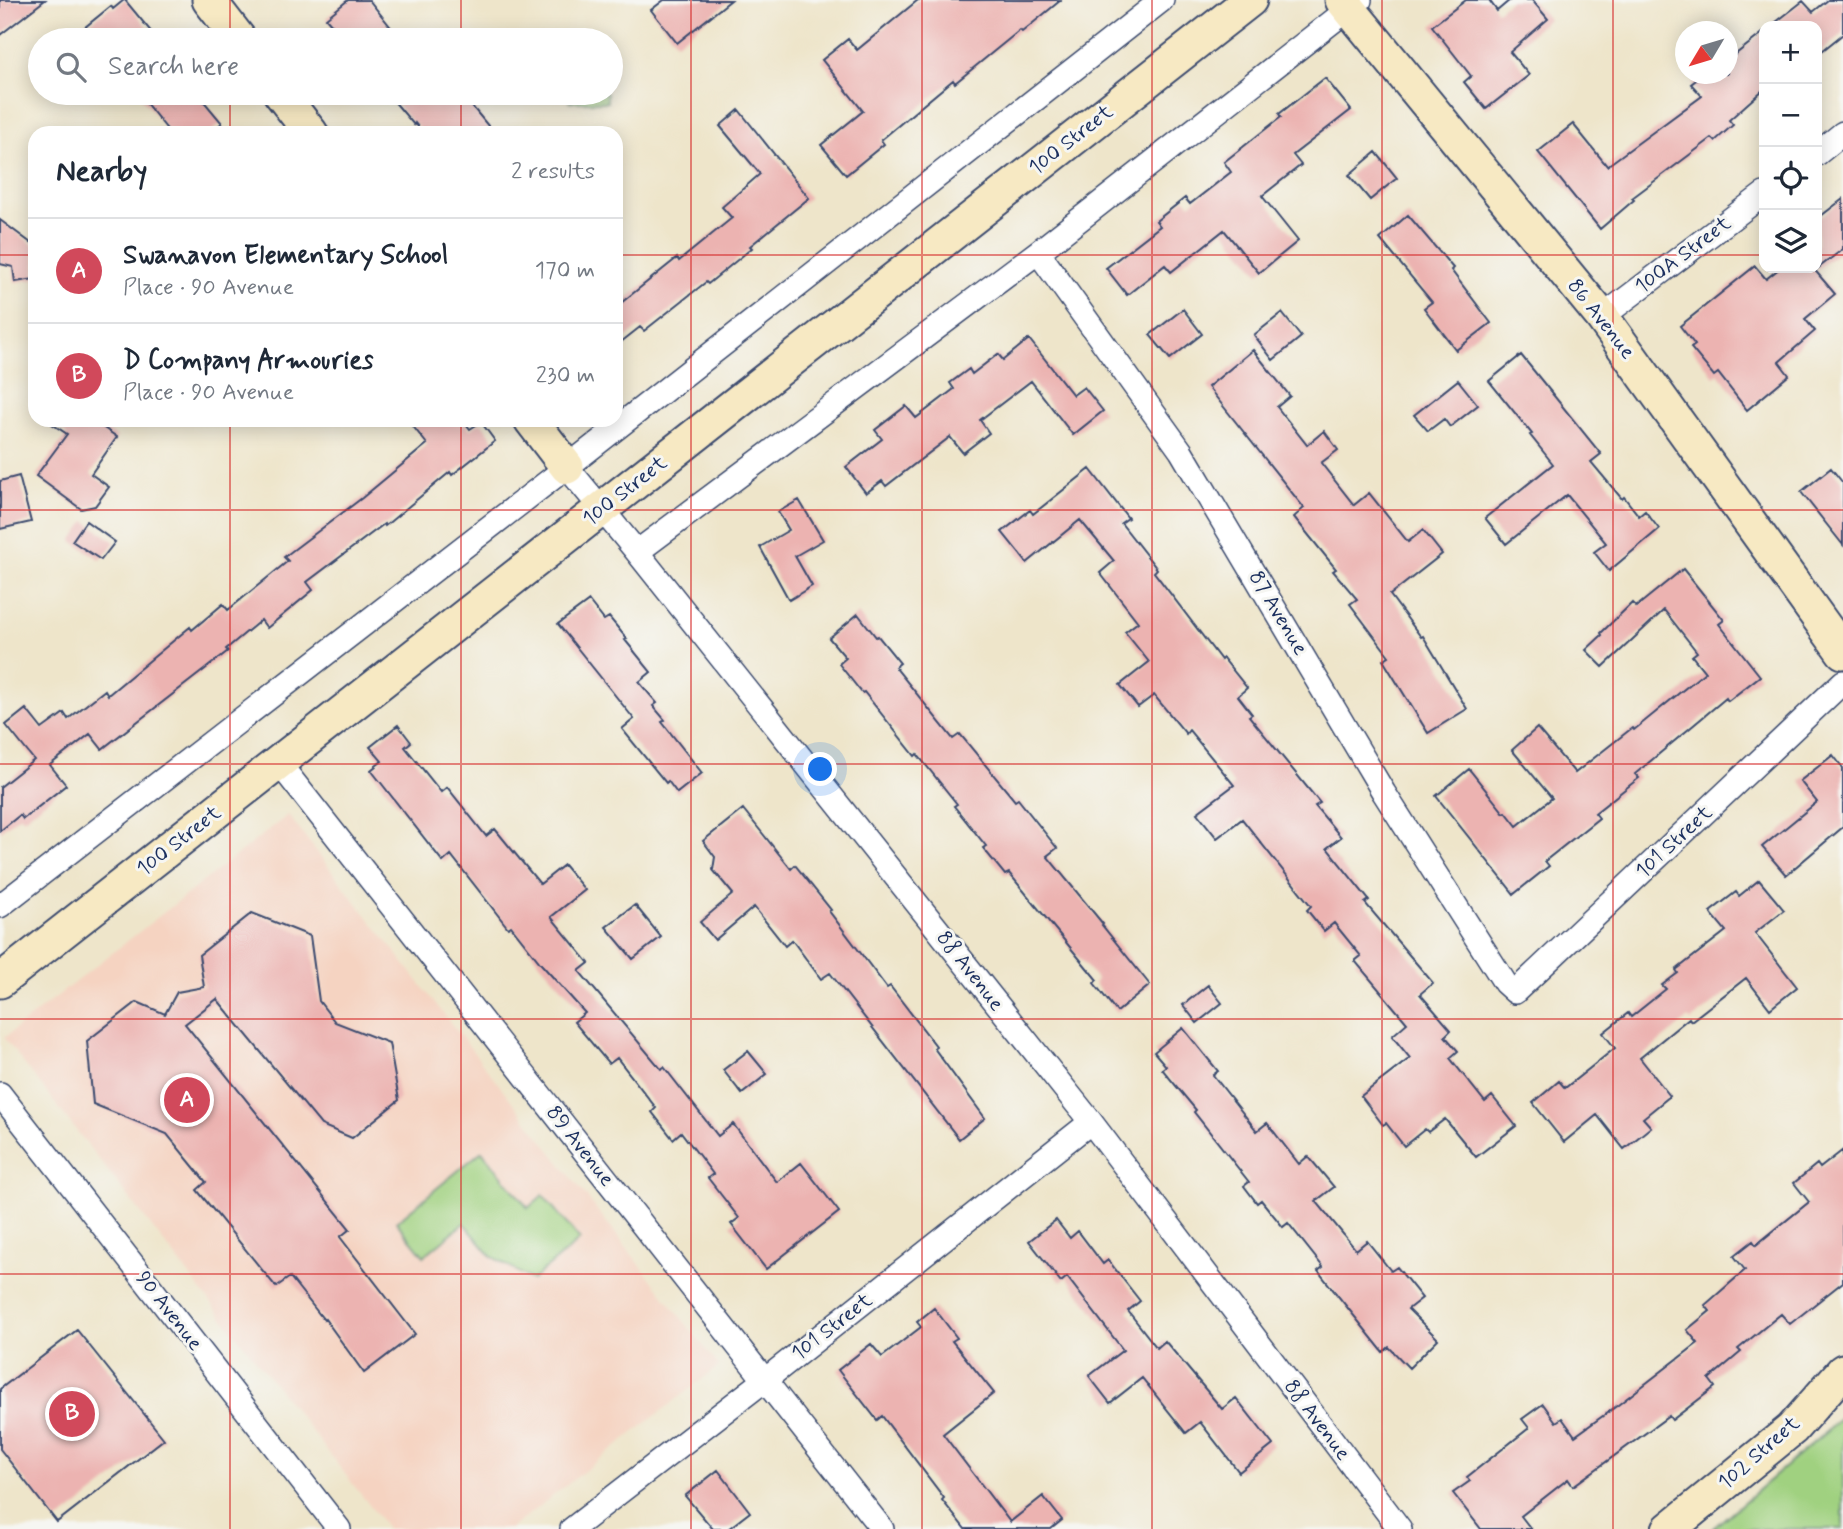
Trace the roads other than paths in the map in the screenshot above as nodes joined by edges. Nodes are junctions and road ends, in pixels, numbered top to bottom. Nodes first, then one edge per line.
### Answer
1 (209, 0) edge
2 (1162, 0) edge
3 (1250, 0) edge
4 (1350, 3) edge
5 (231, 28) edge
6 (289, 105) edge
7 (306, 126) edge
8 (1843, 134) edge
9 (1822, 149) edge
10 (1759, 198) edge
11 (1038, 252) junction
12 (1602, 317) junction
13 (623, 424) edge
14 (537, 427) edge
15 (619, 427) edge
16 (568, 467) junction
17 (602, 509) junction
18 (638, 552) junction
19 (1843, 652) edge
20 (1843, 682) edge
21 (278, 762) junction
22 (0, 906) edge
23 (0, 981) edge
24 (1505, 983) joint
25 (0, 1094) edge
26 (1091, 1122) junction
27 (1843, 1371) edge
28 (765, 1380) junction
29 (339, 1529) edge
30 (572, 1529) edge
31 (882, 1529) edge
32 (1400, 1529) edge
33 (1669, 1529) edge

1 - 5 main road
2 - 13 street
3 - 17 main road, 100 Street
4 - 11 street
4 - 12 main road, 86 Avenue
6 - 7 main road
8 - 9 street
10 - 12 street, 100A Street
11 - 18 street
11 - 24 street, 87 Avenue
12 - 19 main road, 86 Avenue
14 - 16 main road, 88 Avenue
15 - 16 street
16 - 17 street, 88 Avenue
16 - 22 street
17 - 18 street, 88 Avenue
17 - 21 main road, 100 Street
18 - 26 street, 88 Avenue
20 - 24 street, 101 Street
21 - 23 main road, 100 Street
21 - 28 street, 89 Avenue
25 - 29 street, 90 Avenue
26 - 28 street, 101 Street
26 - 32 street, 88 Avenue
27 - 33 main road, 102 Street
28 - 30 street, 101 Street
28 - 31 street, 89 Avenue

